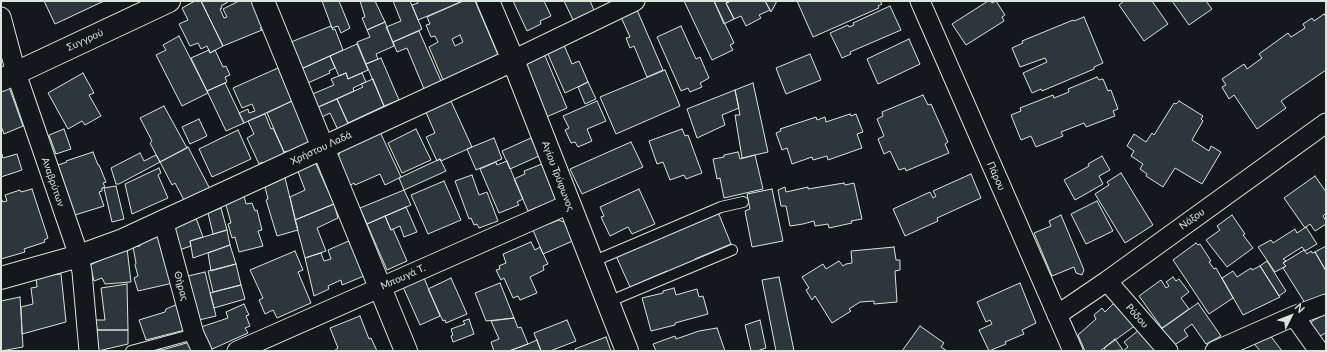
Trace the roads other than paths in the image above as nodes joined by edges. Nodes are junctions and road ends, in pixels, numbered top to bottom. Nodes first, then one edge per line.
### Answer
1 (169, 1) edge
2 (263, 1) edge
3 (488, 1) edge
4 (635, 1) edge
5 (920, 1) edge
6 (1, 16) edge
7 (513, 60) junction
8 (8, 76) edge
9 (1326, 123) edge
10 (323, 147) junction
11 (743, 202) dead end
12 (570, 204) junction
13 (163, 220) junction
14 (732, 250) dead end
15 (78, 256) junction
16 (592, 262) junction
17 (1, 278) edge
18 (1107, 281) junction
19 (380, 287) junction
20 (608, 302) junction
21 (1326, 304) edge
22 (1057, 315) junction
23 (1294, 316) junction
24 (198, 343) edge
25 (89, 351) edge
26 (131, 351) edge
27 (237, 351) edge
28 (406, 351) edge
29 (627, 351) edge
30 (1073, 351) edge
31 (1168, 351) edge
32 (1215, 351) edge
33 (1319, 351) edge

1 - 8 main road, Συγγρού
2 - 10 main road
3 - 7 main road, Αγίου Τρύφωνος
4 - 7 street, Χρήστου Λαδά
5 - 22 street, Πάρου
6 - 8 street, Αναβρύτων
7 - 10 main road, Χρήστου Λαδά
7 - 12 main road, Αγίου Τρύφωνος
8 - 15 street, Αναβρύτων
9 - 18 street, Νάξου
10 - 13 main road, Χρήστου Λαδά
10 - 19 main road
11 - 16 lane
12 - 16 main road, Αγίου Τρύφωνος
12 - 19 street, Μπουγά Τ.
13 - 15 main road, Χρήστου Λαδά
13 - 24 street, Θήρας
14 - 20 lane
15 - 17 main road, Χρήστου Λαδά
15 - 25 street, Αναβρύτων
16 - 20 main road, Αγίου Τρύφωνος
18 - 22 street, Νάξου
18 - 31 street, Ρόδου
19 - 27 street, Μπουγά Τ.
19 - 28 main road
20 - 29 main road, Αγίου Τρύφωνος
21 - 23 street
22 - 30 street, Πάρου
23 - 32 street
23 - 33 street
24 - 26 lane

